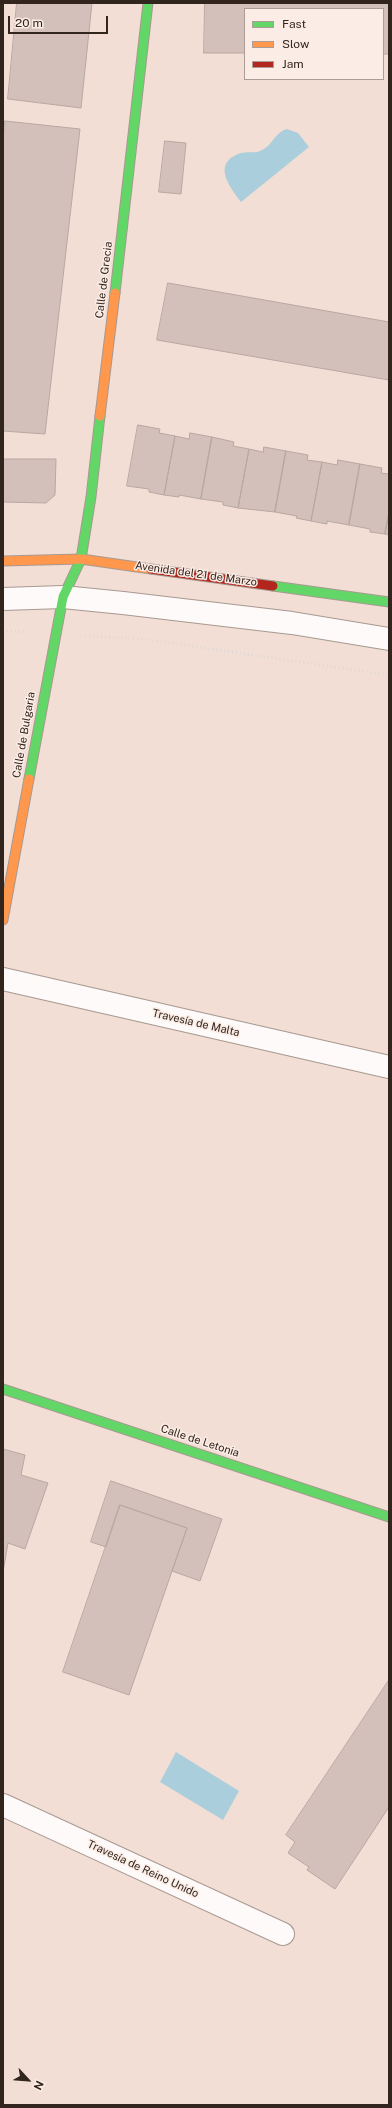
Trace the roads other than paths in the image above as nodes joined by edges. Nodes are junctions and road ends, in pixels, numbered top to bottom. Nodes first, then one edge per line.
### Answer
1 (148, 3) edge
2 (81, 559) junction
3 (3, 561) edge
4 (63, 597) junction
5 (3, 599) edge
6 (389, 602) edge
7 (389, 639) edge
8 (3, 920) edge
9 (3, 979) edge
10 (389, 1067) edge
11 (3, 1389) edge
12 (389, 1517) edge
13 (3, 1805) edge
14 (283, 1934) dead end

1 - 2 street, Calle de Grecia
2 - 3 street, Avenida del 21 de Marzo
2 - 4 street, Calle de Bulgaria
2 - 6 street, Avenida del 21 de Marzo
4 - 5 street
4 - 7 street
4 - 8 street, Calle de Bulgaria
9 - 10 street, Travesía de Malta
11 - 12 street, Calle de Letonia
13 - 14 street, Travesía de Reino Unido

